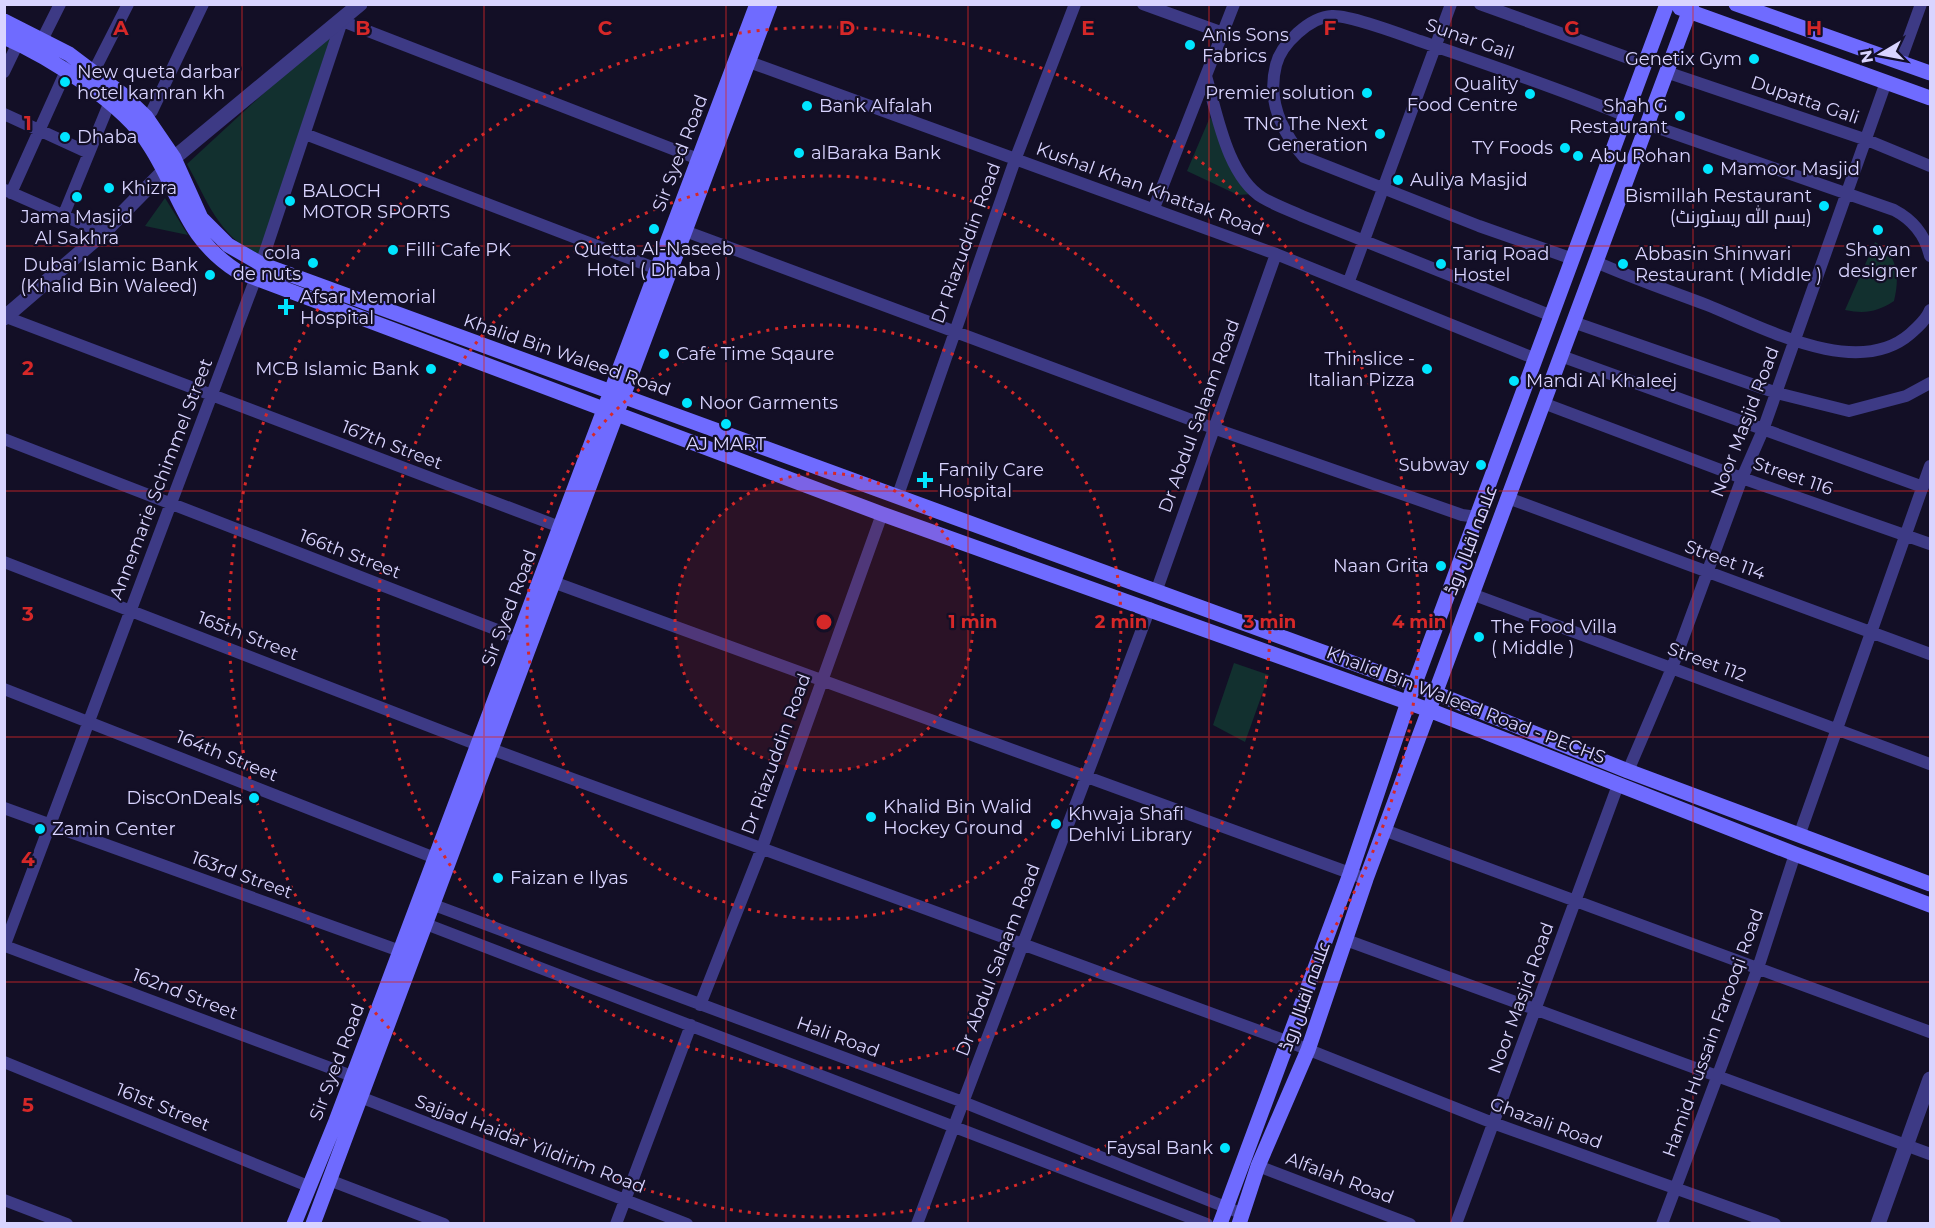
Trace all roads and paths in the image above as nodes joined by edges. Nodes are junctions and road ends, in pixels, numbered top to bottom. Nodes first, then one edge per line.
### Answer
1 (60, 4) edge
2 (128, 4) edge
3 (203, 4) edge
4 (360, 4) edge
5 (757, 4) edge
6 (770, 4) edge
7 (1075, 4) edge
8 (1143, 4) edge
9 (1451, 4) edge
10 (1480, 4) edge
11 (1669, 4) edge
12 (1736, 4) edge
13 (1921, 4) edge
14 (1234, 5) edge
15 (1690, 8) edge
16 (4, 21) edge
17 (342, 21) junction
18 (1223, 33) junction
19 (43, 38) junction
20 (11, 40) edge
21 (1436, 46) junction
22 (749, 62) junction
23 (1900, 62) junction
24 (1645, 64) junction
25 (66, 71) junction
26 (94, 71) junction
27 (4, 72) edge
28 (1666, 72) junction
29 (1930, 74) edge
30 (1206, 76) junction
31 (1886, 82) junction
32 (1930, 98) edge
33 (109, 104) junction
34 (4, 114) edge
35 (1626, 116) junction
36 (146, 117) junction
37 (1647, 124) junction
38 (38, 130) junction
39 (305, 134) junction
40 (1867, 140) junction
41 (89, 153) junction
42 (174, 158) junction
43 (1015, 160) junction
44 (705, 161) junction
45 (1930, 166) edge
46 (164, 171) junction
47 (1384, 189) junction
48 (8, 191) edge
49 (1846, 195) junction
50 (1154, 208) junction
51 (64, 214) junction
52 (685, 231) junction
53 (103, 233) junction
54 (1364, 239) junction
55 (1276, 254) junction
56 (1930, 256) edge
57 (1573, 259) junction
58 (1596, 262) junction
59 (261, 264) junction
60 (663, 271) junction
61 (254, 279) junction
62 (1349, 281) junction
63 (1930, 310) edge
64 (1552, 316) junction
65 (5, 317) edge
66 (1573, 322) junction
67 (954, 329) junction
68 (1795, 340) junction
69 (1561, 356) junction
70 (1536, 359) junction
71 (586, 381) junction
72 (1930, 383) edge
73 (1777, 393) junction
74 (624, 395) junction
75 (212, 397) junction
76 (579, 400) junction
77 (1543, 403) junction
78 (616, 414) junction
79 (1213, 428) junction
80 (1763, 430) junction
81 (4, 439) edge
82 (1930, 466) edge
83 (1742, 478) junction
84 (1923, 487) junction
85 (898, 495) junction
86 (1508, 498) junction
87 (170, 505) junction
88 (882, 514) junction
89 (1476, 517) junction
90 (560, 527) junction
91 (1905, 534) junction
92 (1930, 544) edge
93 (557, 554) junction
94 (4, 562) edge
95 (1706, 573) junction
96 (553, 582) junction
97 (1156, 592) junction
98 (1472, 594) junction
99 (1150, 608) junction
100 (131, 610) junction
101 (1870, 631) junction
102 (518, 638) junction
103 (1930, 654) edge
104 (1672, 668) junction
105 (822, 679) junction
106 (1414, 685) junction
107 (4, 689) edge
108 (1435, 693) junction
109 (1408, 702) junction
110 (1429, 710) junction
111 (496, 714) junction
112 (89, 721) junction
113 (1836, 728) junction
114 (484, 747) junction
115 (1930, 764) edge
116 (1628, 771) junction
117 (1086, 777) junction
118 (1618, 785) junction
119 (4, 808) edge
120 (50, 824) junction
121 (1384, 830) junction
122 (1799, 836) junction
123 (762, 848) junction
124 (1795, 855) junction
125 (435, 858) junction
126 (1350, 874) junction
127 (1366, 879) junction
128 (1930, 884) edge
129 (426, 902) junction
130 (1576, 902) junction
131 (1930, 905) edge
132 (418, 922) junction
133 (1346, 940) junction
134 (1023, 945) junction
135 (5, 946) edge
136 (400, 951) junction
137 (1758, 968) junction
138 (696, 1004) junction
139 (1537, 1009) junction
140 (714, 1010) junction
141 (688, 1024) junction
142 (705, 1031) junction
143 (1930, 1032) edge
144 (1288, 1042) junction
145 (1308, 1050) junction
146 (4, 1062) edge
147 (352, 1076) junction
148 (1718, 1076) junction
149 (1930, 1079) edge
150 (360, 1097) junction
151 (963, 1102) junction
152 (342, 1123) junction
153 (1493, 1124) junction
154 (954, 1126) junction
155 (1907, 1145) junction
156 (1930, 1154) edge
157 (1258, 1166) junction
158 (329, 1180) junction
159 (308, 1186) junction
160 (1676, 1188) junction
161 (625, 1199) junction
162 (4, 1200) edge
163 (1225, 1208) junction
164 (1241, 1219) edge
165 (920, 1223) edge
166 (67, 1224) edge
167 (294, 1224) edge
168 (313, 1224) edge
169 (444, 1224) edge
170 (616, 1224) edge
171 (687, 1224) edge
172 (1207, 1224) edge
173 (1220, 1224) edge
174 (1410, 1224) edge
175 (1456, 1224) edge
176 (1662, 1224) edge
177 (1775, 1224) edge
178 (1878, 1224) edge

1 - 19 street
2 - 26 street
3 - 36 street
4 - 17 street
5 - 44 main road, Sir Syed Road
6 - 22 main road, Sir Syed Road
7 - 43 street, Dr Riazuddin Road
8 - 18 street
9 - 21 street
10 - 24 street
11 - 15 main road
11 - 24 main road, علامہ اقبال روڈ
12 - 23 main road
13 - 23 street
14 - 18 street
15 - 28 main road, علامہ اقبال روڈ
15 - 31 main road
16 - 19 main road, Khalid Bin Waleed Road
17 - 39 street, Annemarie Schimmel Street
17 - 42 street
17 - 44 street
18 - 30 street
19 - 26 main road, Khalid Bin Waleed Road
20 - 25 main road, Khalid Bin Waleed Road
20 - 27 street
21 - 35 street, Sunar Gail
21 - 47 street
21 - 47 street, Sunar Gail
22 - 43 street, Kushal Khan Khattak Road
22 - 44 main road, Sir Syed Road
23 - 29 main road
24 - 35 main road, علامہ اقبال روڈ
25 - 33 main road, Khalid Bin Waleed Road
25 - 38 street
26 - 36 main road, Khalid Bin Waleed Road
28 - 37 main road, علامہ اقبال روڈ
28 - 40 street, Dupatta Gali
30 - 50 street
30 - 54 street
31 - 32 main road
31 - 40 street, Noor Masjid Road
33 - 41 street
33 - 46 main road, Khalid Bin Waleed Road
34 - 38 street
35 - 57 main road, علامہ اقبال روڈ
36 - 42 main road, Khalid Bin Waleed Road
37 - 49 street
37 - 58 main road, علامہ اقبال روڈ
38 - 41 street
38 - 48 street
39 - 59 street, Annemarie Schimmel Street
39 - 60 street
40 - 45 street, Dupatta Gali
40 - 49 street, Noor Masjid Road
41 - 51 street
42 - 59 main road, Khalid Bin Waleed Road
43 - 50 street, Kushal Khan Khattak Road
43 - 67 street, Dr Riazuddin Road
44 - 52 main road, Sir Syed Road
44 - 60 main road, Sir Syed Road
46 - 53 street
46 - 61 main road, Khalid Bin Waleed Road
47 - 54 street
47 - 57 street, Sunar Gail
48 - 51 street
49 - 56 street
49 - 68 street, Noor Masjid Road
50 - 55 street, Kushal Khan Khattak Road
51 - 53 street
52 - 60 main road, Sir Syed Road
52 - 67 street
53 - 65 street
54 - 62 street
54 - 64 street
55 - 62 street, Kushal Khan Khattak Road
55 - 79 street, Dr Abdul Salaam Road
57 - 64 main road, علامہ اقبال روڈ
58 - 66 main road, علامہ اقبال روڈ
58 - 68 street
59 - 61 street, Annemarie Schimmel Street
59 - 71 main road, Khalid Bin Waleed Road
60 - 74 main road, Sir Syed Road
61 - 75 street, Annemarie Schimmel Street
61 - 76 main road, Khalid Bin Waleed Road
62 - 70 street, Kushal Khan Khattak Road
63 - 68 street
64 - 70 main road, علامہ اقبال روڈ
65 - 75 street, 167th Street
66 - 69 main road, علامہ اقبال روڈ
66 - 73 street
67 - 79 street
67 - 85 street, Dr Riazuddin Road
68 - 73 street, Noor Masjid Road
69 - 77 main road, علامہ اقبال روڈ
69 - 80 street
70 - 89 main road, علامہ اقبال روڈ
71 - 74 main road, Khalid Bin Waleed Road
71 - 76 main road
72 - 73 street
73 - 80 street, Noor Masjid Road
74 - 78 main road, Sir Syed Road
74 - 78 main road
74 - 85 main road, Khalid Bin Waleed Road
75 - 87 street, Annemarie Schimmel Street
75 - 90 street, 167th Street
76 - 78 main road, Khalid Bin Waleed Road
77 - 83 street, Street 116
77 - 86 main road, علامہ اقبال روڈ
78 - 88 main road, Khalid Bin Waleed Road
78 - 90 main road, Sir Syed Road
78 - 93 main road, Sir Syed Road
79 - 89 street
79 - 97 street, Dr Abdul Salaam Road
80 - 83 street, Noor Masjid Road
80 - 84 street
81 - 87 street, 166th Street
82 - 84 street
83 - 91 street, Street 116
83 - 95 street, Noor Masjid Road
84 - 91 street
85 - 97 main road, Khalid Bin Waleed Road - PECHS
86 - 95 street, Street 114
86 - 98 main road, علامہ اقبال روڈ
87 - 100 street, Annemarie Schimmel Street
87 - 102 street, 166th Street
88 - 99 main road, Khalid Bin Waleed Road - PECHS
88 - 105 street, Dr Riazuddin Road
89 - 106 main road, علامہ اقبال روڈ
90 - 93 main road, Sir Syed Road
91 - 92 street, Street 116
91 - 101 street
93 - 96 main road, Sir Syed Road
93 - 102 main road, Sir Syed Road
94 - 100 street, 165th Street
95 - 101 street, Street 114
95 - 104 street, Noor Masjid Road
96 - 105 street
96 - 111 main road, Sir Syed Road
97 - 106 main road, Khalid Bin Waleed Road - PECHS
98 - 104 street, Street 112
98 - 108 main road, علامہ اقبال روڈ
99 - 109 main road, Khalid Bin Waleed Road - PECHS
99 - 117 street, Dr Abdul Salaam Road
100 - 112 street, Annemarie Schimmel Street
100 - 114 street, 165th Street
101 - 103 street, Street 114
101 - 113 street
102 - 111 main road, Sir Syed Road
104 - 113 street, Street 112
104 - 116 street, Noor Masjid Road
105 - 117 street
105 - 123 street, Dr Riazuddin Road
106 - 108 main road, Khalid Bin Waleed Road - PECHS
106 - 109 main road, علامہ اقبال روڈ
107 - 112 street, 164th Street
108 - 110 main road, علامہ اقبال روڈ
108 - 116 main road, Khalid Bin Waleed Road - PECHS
109 - 110 main road, Khalid Bin Waleed Road - PECHS
109 - 126 main road, علامہ اقبال روڈ
110 - 118 main road, Khalid Bin Waleed Road - PECHS
110 - 121 main road, علامہ اقبال روڈ
111 - 114 main road, Sir Syed Road
112 - 120 street, Annemarie Schimmel Street
112 - 125 street, 164th Street
113 - 115 street, Street 112
113 - 122 street
114 - 123 street, 165th Street
114 - 125 main road, Sir Syed Road
114 - 129 main road, Sir Syed Road
116 - 122 main road, Khalid Bin Waleed Road - PECHS
117 - 126 street
117 - 134 street, Dr Abdul Salaam Road
118 - 124 main road, Khalid Bin Waleed Road - PECHS
118 - 130 street, Noor Masjid Road
119 - 120 street, 163rd Street
120 - 135 street, Annemarie Schimmel Street
120 - 136 street, 163rd Street
121 - 127 main road, علامہ اقبال روڈ
121 - 130 street
122 - 128 main road, Khalid Bin Waleed Road - PECHS
123 - 134 street, 165th Street
123 - 138 street, Dr Riazuddin Road
124 - 131 main road, Khalid Bin Waleed Road - PECHS
124 - 137 street, Hamid Hussain Farooqi Road
125 - 129 main road, Sir Syed Road
126 - 127 street
126 - 144 main road, علامہ اقبال روڈ
127 - 133 main road, علامہ اقبال روڈ
129 - 132 main road, Sir Syed Road
129 - 138 street, Hali Road
130 - 137 street
130 - 139 street, Noor Masjid Road
132 - 136 main road, Sir Syed Road
132 - 141 street
132 - 150 main road, Sir Syed Road
133 - 139 street
133 - 145 main road, علامہ اقبال روڈ
134 - 144 street, Ghazali Road
134 - 151 street, Dr Abdul Salaam Road
135 - 147 street, 162nd Street
136 - 147 main road, Sir Syed Road
137 - 143 street
137 - 148 street, Hamid Hussain Farooqi Road
138 - 140 street, Hali Road
138 - 141 street, Dr Riazuddin Road
139 - 148 street
139 - 153 street, Noor Masjid Road
140 - 142 street
140 - 151 street, Hali Road
141 - 142 street
141 - 161 street
142 - 154 street
144 - 145 street, Ghazali Road
144 - 163 main road, علامہ اقبال روڈ
145 - 153 street, Ghazali Road
145 - 157 main road, علامہ اقبال روڈ
146 - 159 street, 161st Street
147 - 152 main road, Sir Syed Road
148 - 155 street
148 - 160 street, Hamid Hussain Farooqi Road
149 - 155 street
150 - 152 main road, Sir Syed Road
150 - 161 street, Sajjad Haidar Yildirim Road
151 - 154 street, Dr Abdul Salaam Road
151 - 163 street, Hali Road
152 - 158 main road, Sir Syed Road
152 - 159 main road, Sir Syed Road
153 - 160 street, Ghazali Road
153 - 175 street, Noor Masjid Road
154 - 165 street, Dr Abdul Salaam Road
154 - 172 street
155 - 156 street
155 - 178 street
157 - 164 main road, علامہ اقبال روڈ
157 - 174 street, Alfalah Road
158 - 168 main road, Sir Syed Road
158 - 169 street
159 - 167 main road, Sir Syed Road
160 - 176 street, Hamid Hussain Farooqi Road
160 - 177 street, Ghazali Road
161 - 170 street
161 - 171 street, Sajjad Haidar Yildirim Road
162 - 166 street
163 - 164 street, Hali Road
163 - 173 main road, علامہ اقبال روڈ

